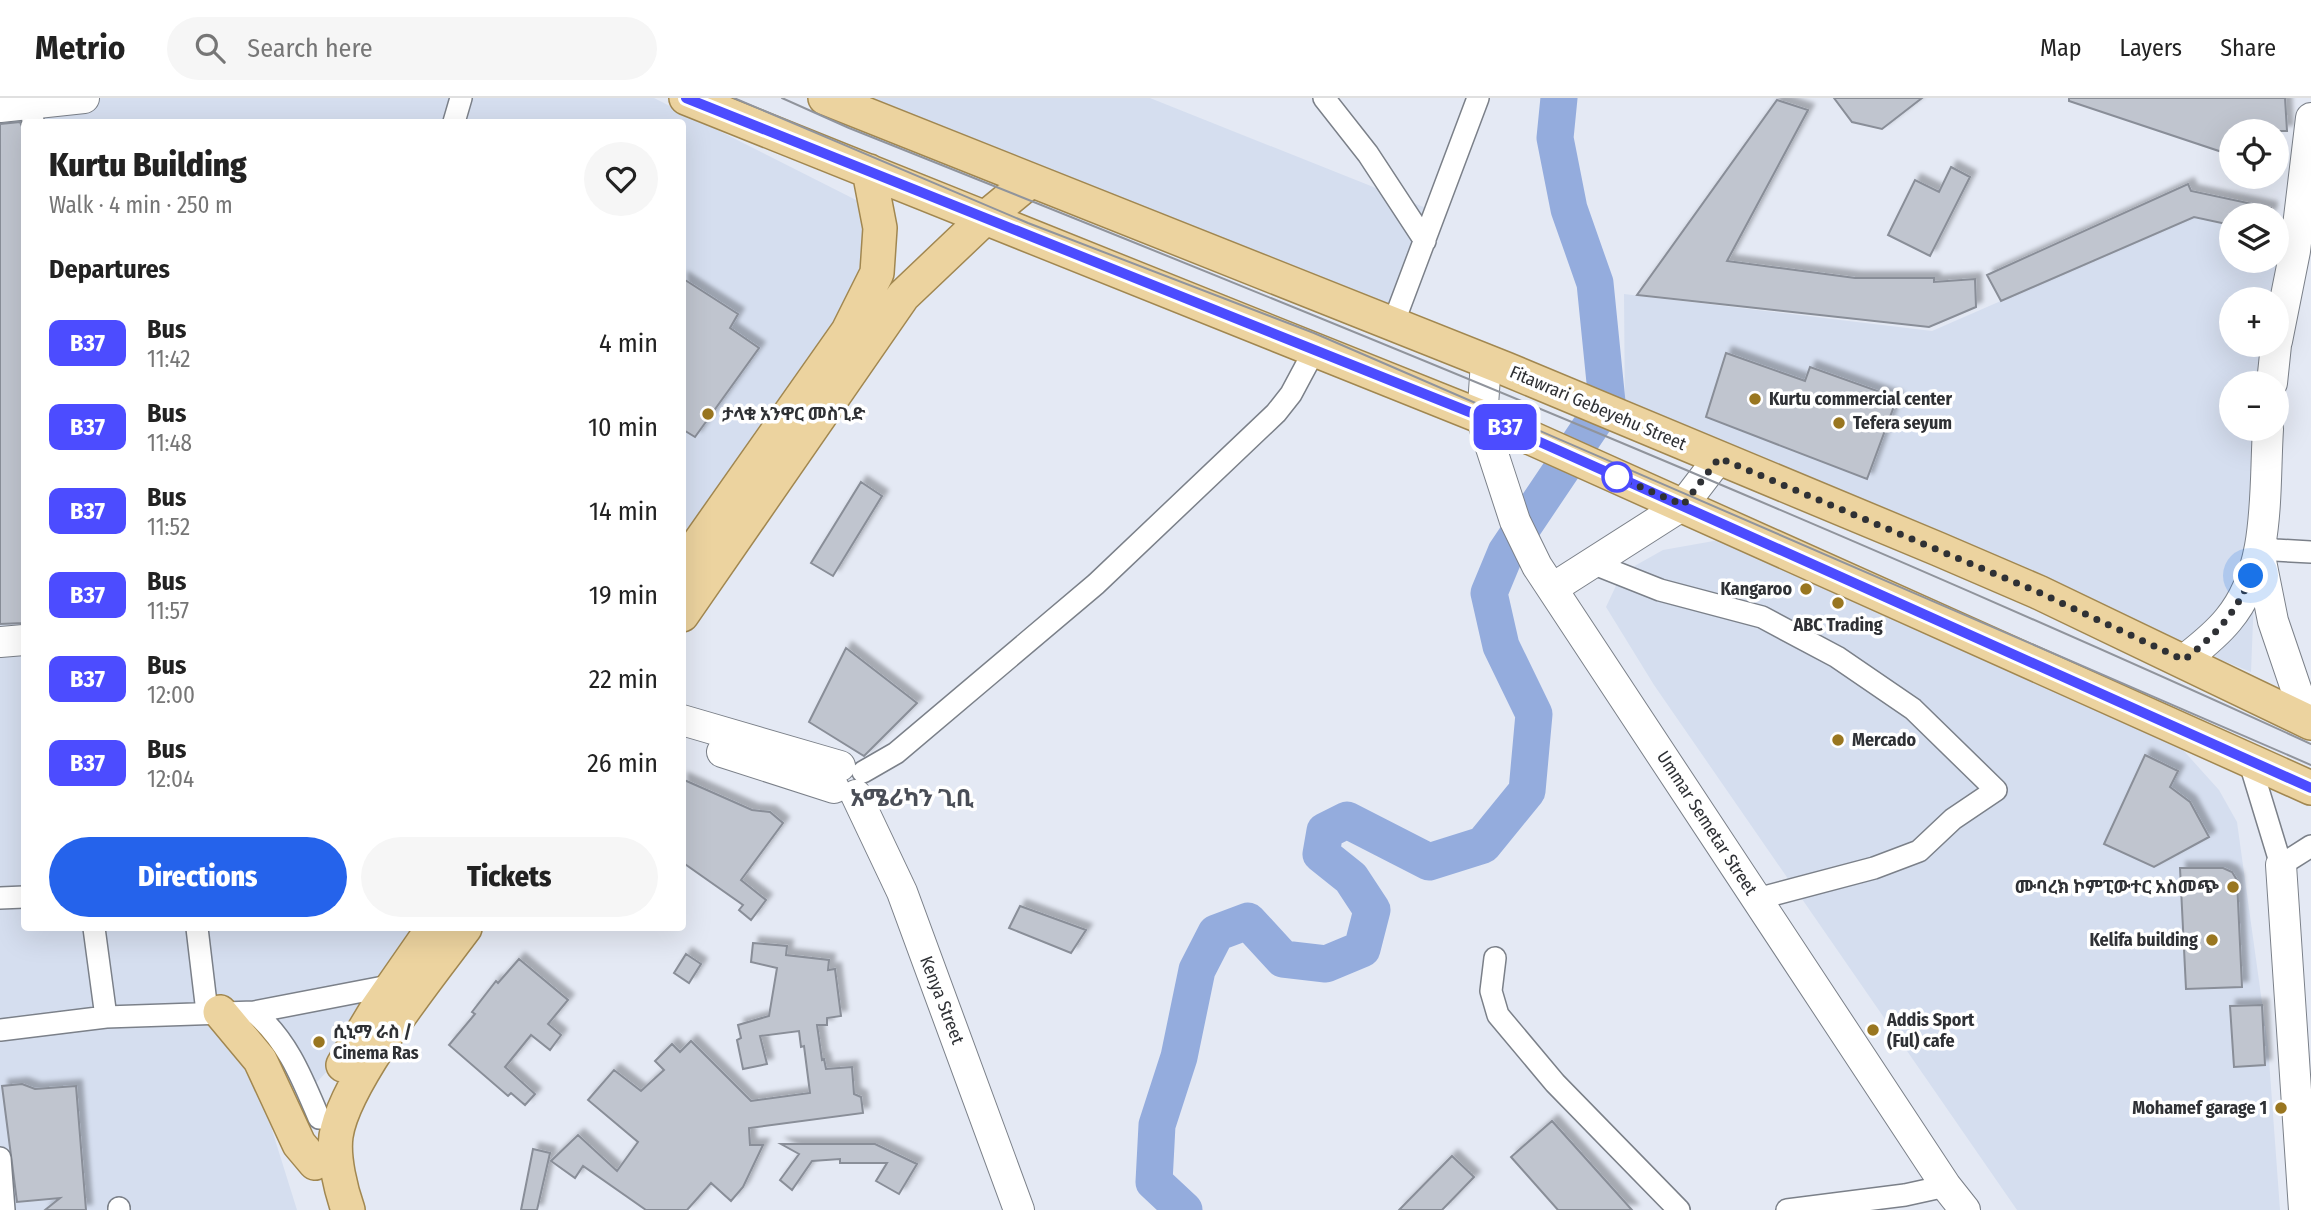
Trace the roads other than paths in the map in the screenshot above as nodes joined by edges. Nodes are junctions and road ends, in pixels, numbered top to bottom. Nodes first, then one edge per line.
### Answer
1 (84, 98) edge
2 (461, 98) edge
3 (686, 98) edge
4 (825, 98) edge
5 (1324, 98) edge
6 (1478, 98) edge
7 (0, 107) edge
8 (32, 108) edge
9 (2311, 118) edge
10 (455, 119) edge
11 (869, 171) junction
12 (1030, 181) junction
13 (1106, 210) junction
14 (984, 219) junction
15 (1425, 241) junction
16 (2303, 248) edge
17 (1092, 262) junction
18 (2289, 297) edge
19 (1393, 324) junction
20 (1314, 351) junction
21 (1486, 362) junction
22 (1482, 420) junction
23 (2267, 441) edge
24 (1719, 458) junction
25 (1683, 505) junction
26 (2260, 551) junction
27 (2311, 552) edge
28 (686, 561) edge
29 (1592, 563) junction
30 (1545, 577) junction
31 (686, 609) edge
32 (21, 640) edge
33 (0, 642) edge
34 (2184, 660) junction
35 (686, 721) edge
36 (2309, 722) edge
37 (686, 739) edge
38 (2249, 760) junction
39 (849, 780) junction
40 (2311, 788) edge
41 (2311, 846) edge
42 (2281, 865) junction
43 (21, 897) edge
44 (0, 898) edge
45 (1757, 899) junction
46 (94, 931) edge
47 (198, 931) edge
48 (431, 931) edge
49 (463, 931) edge
50 (1495, 958) dead end
51 (394, 985) junction
52 (213, 1012) junction
53 (254, 1012) junction
54 (106, 1017) junction
55 (0, 1030) edge
56 (323, 1140) junction
57 (0, 1158) edge
58 (1946, 1186) junction
59 (4, 1210) edge
60 (328, 1210) edge
61 (348, 1210) edge
62 (1019, 1210) edge
63 (1679, 1210) edge
64 (1787, 1210) edge
65 (1965, 1210) edge
66 (2304, 1210) edge

1 - 8 main road
2 - 10 street
3 - 11 main road
4 - 12 main road, Fitawrari Gebeyehu Street
5 - 15 street
6 - 15 street
7 - 8 main road
9 - 16 main road
11 - 14 main road
11 - 28 main road
12 - 13 main road, Fitawrari Gebeyehu Street
12 - 14 main road
13 - 17 main road
13 - 19 main road, Fitawrari Gebeyehu Street
14 - 17 main road
14 - 31 main road
15 - 19 street
16 - 18 main road
17 - 20 main road
19 - 21 main road, Fitawrari Gebeyehu Street
20 - 22 main road
20 - 39 street
21 - 22 main road
21 - 24 main road, Fitawrari Gebeyehu Street
22 - 25 main road
22 - 30 main road, Ummar Semetar Street
23 - 26 main road
24 - 25 main road
24 - 34 main road, Fitawrari Gebeyehu Street
25 - 29 main road
25 - 38 main road
26 - 27 street
26 - 34 main road
26 - 36 main road
29 - 30 main road
29 - 45 street
30 - 45 main road, Ummar Semetar Street
32 - 33 main road
34 - 36 main road, Fitawrari Gebeyehu Street
35 - 39 main road
37 - 39 main road
38 - 40 main road
38 - 42 street
39 - 62 main road, Kenya Street
41 - 42 street
42 - 66 main road
43 - 44 street
45 - 58 main road, Ummar Semetar Street
46 - 54 street
47 - 52 street
48 - 51 main road
49 - 56 main road
50 - 63 street
51 - 53 street
51 - 56 main road
52 - 53 street
52 - 54 street
52 - 56 main road
53 - 56 street
54 - 55 street
56 - 60 main road
56 - 61 main road
57 - 59 street
58 - 64 street
58 - 65 main road, Ummar Semetar Street

